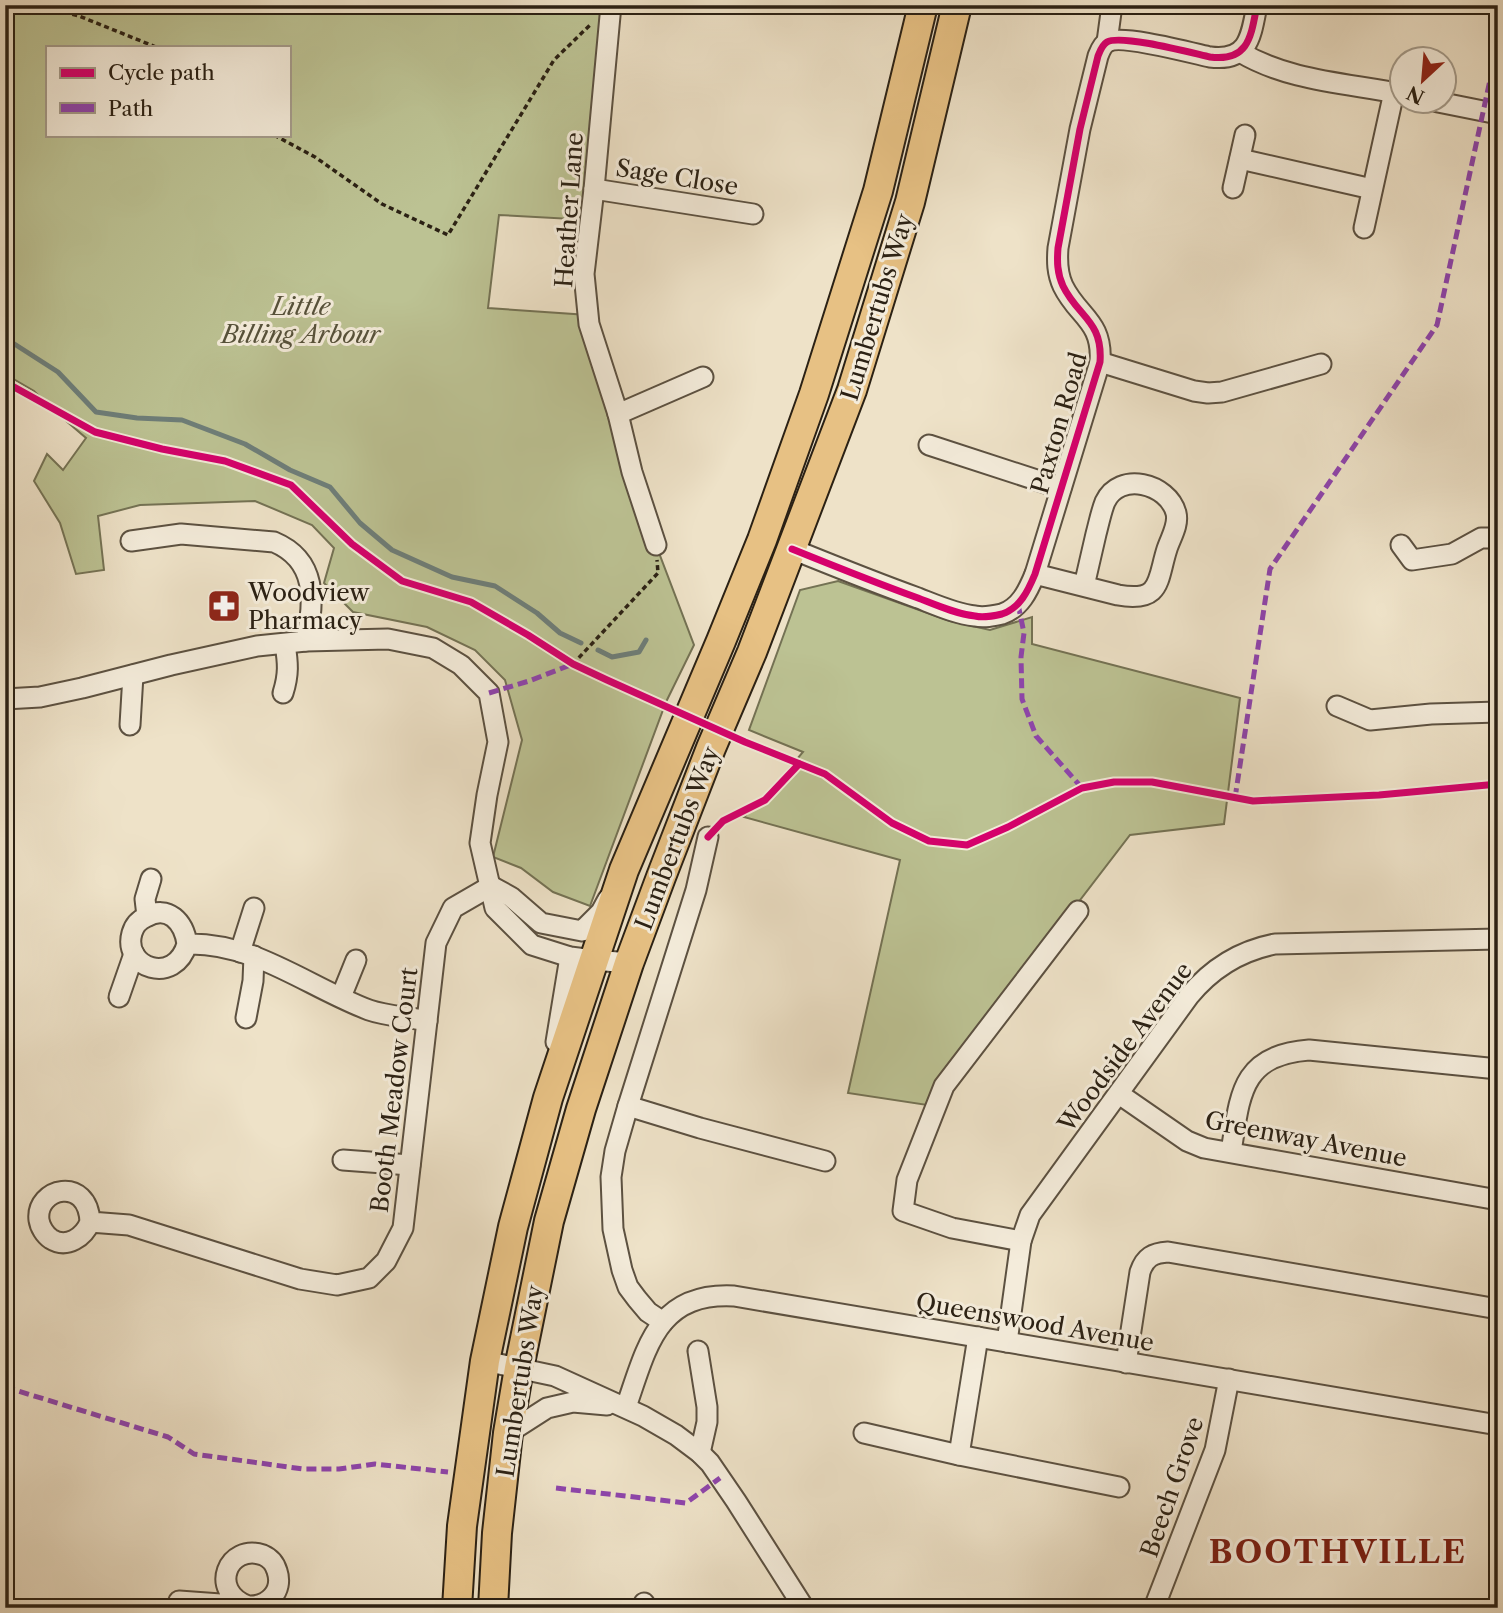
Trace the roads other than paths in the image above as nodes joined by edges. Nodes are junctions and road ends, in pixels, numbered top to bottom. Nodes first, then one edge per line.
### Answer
1 (611, 5) edge
2 (923, 5) edge
3 (957, 5) edge
4 (1112, 5) edge
5 (1257, 5) edge
6 (1108, 42) junction
7 (1240, 52) junction
8 (1388, 91) edge
9 (1458, 106) edge
10 (1490, 112) edge
11 (1392, 116) edge
12 (1245, 135) dead end
13 (1240, 159) junction
14 (1233, 188) dead end
15 (1372, 189) junction
16 (594, 190) junction
17 (753, 214) dead end
18 (1364, 228) dead end
19 (1100, 362) junction
20 (1321, 364) dead end
21 (703, 377) dead end
22 (618, 414) junction
23 (929, 445) dead end
24 (1061, 488) junction
25 (1498, 538) edge
26 (131, 541) dead end
27 (656, 545) road end
28 (1401, 545) dead end
29 (792, 549) junction
30 (1035, 574) junction
31 (1084, 586) junction
32 (306, 641) junction
33 (285, 643) junction
34 (133, 675) junction
35 (283, 692) dead end
36 (5, 699) edge
37 (1337, 706) dead end
38 (1498, 712) edge
39 (131, 725) dead end
40 (708, 837) dead end
41 (624, 870) junction
42 (151, 879) dead end
43 (491, 886) junction
44 (254, 908) dead end
45 (1078, 911) dead end
46 (147, 916) junction
47 (1498, 939) edge
48 (187, 943) junction
49 (134, 954) junction
50 (247, 954) junction
51 (582, 958) junction
52 (356, 960) dead end
53 (629, 963) junction
54 (119, 997) dead end
55 (341, 997) junction
56 (247, 1018) dead end
57 (427, 1021) junction
58 (1498, 1069) edge
59 (1119, 1094) junction
60 (628, 1106) junction
61 (1231, 1152) junction
62 (343, 1160) dead end
63 (825, 1161) dead end
64 (410, 1165) junction
65 (1498, 1199) edge
66 (90, 1222) dead end
67 (1021, 1241) junction
68 (1498, 1309) edge
69 (663, 1322) junction
70 (978, 1337) junction
71 (1007, 1342) junction
72 (698, 1350) dead end
73 (485, 1361) junction
74 (1126, 1363) junction
75 (519, 1368) junction
76 (1229, 1380) junction
77 (626, 1407) junction
78 (1498, 1425) edge
79 (508, 1433) junction
80 (864, 1433) dead end
81 (700, 1452) junction
82 (959, 1455) junction
83 (1119, 1487) dead end
84 (179, 1601) dead end
85 (248, 1607) edge
86 (457, 1608) edge
87 (493, 1608) edge
88 (804, 1608) edge
89 (1154, 1608) edge

1 - 16 street, Heather Lane
2 - 41 highway, Lumbertubs Way
3 - 29 highway, Lumbertubs Way
4 - 6 street, Paxton Road
5 - 7 street
6 - 7 street
6 - 19 street, Paxton Road
7 - 8 street
9 - 10 street
11 - 15 street
12 - 13 street
13 - 14 street
13 - 15 street
15 - 18 street
16 - 17 street, Sage Close
16 - 22 street, Heather Lane
19 - 20 street
19 - 24 street, Paxton Road
21 - 22 street
22 - 27 street, Heather Lane
23 - 24 street
24 - 30 street, Paxton Road
25 - 28 street
26 - 32 street
29 - 30 street, Paxton Road
29 - 53 highway, Lumbertubs Way
30 - 31 street
31 - 31 street
32 - 33 street
32 - 43 street
33 - 34 street
33 - 35 street
34 - 36 street
34 - 39 street
37 - 38 street
40 - 60 street, Lumbertubs Way
41 - 43 street
41 - 51 highway, Lumbertubs Way
42 - 46 street
43 - 51 street
43 - 57 street, Booth Meadow Court
44 - 50 street
45 - 67 street
46 - 48 street
46 - 49 street
47 - 59 street, Woodside Avenue
48 - 49 street
48 - 50 street
49 - 54 street
50 - 55 street
50 - 56 street
51 - 53 street
51 - 73 highway, Lumbertubs Way
52 - 55 street
53 - 75 highway, Lumbertubs Way
55 - 57 street
57 - 64 street, Booth Meadow Court
58 - 61 street
59 - 61 street, Greenway Avenue
59 - 67 street, Woodside Avenue
60 - 63 street
60 - 69 street, Lumbertubs Way
61 - 65 street, Greenway Avenue
62 - 64 street
64 - 66 street, Booth Meadow Court
67 - 71 street, Woodside Avenue
68 - 74 street
69 - 70 street, Queenswood Avenue
69 - 77 street, Queenswood Avenue
70 - 71 street, Queenswood Avenue
70 - 82 street
71 - 74 street, Queenswood Avenue
72 - 81 street
73 - 75 street
73 - 86 highway, Lumbertubs Way
74 - 76 street, Queenswood Avenue
75 - 77 street
75 - 79 highway, Lumbertubs Way
76 - 78 street, Queenswood Avenue
76 - 89 street, Beech Grove
77 - 79 street
77 - 81 street
79 - 87 highway, Lumbertubs Way
80 - 82 street
81 - 88 street
82 - 83 street
84 - 85 street

